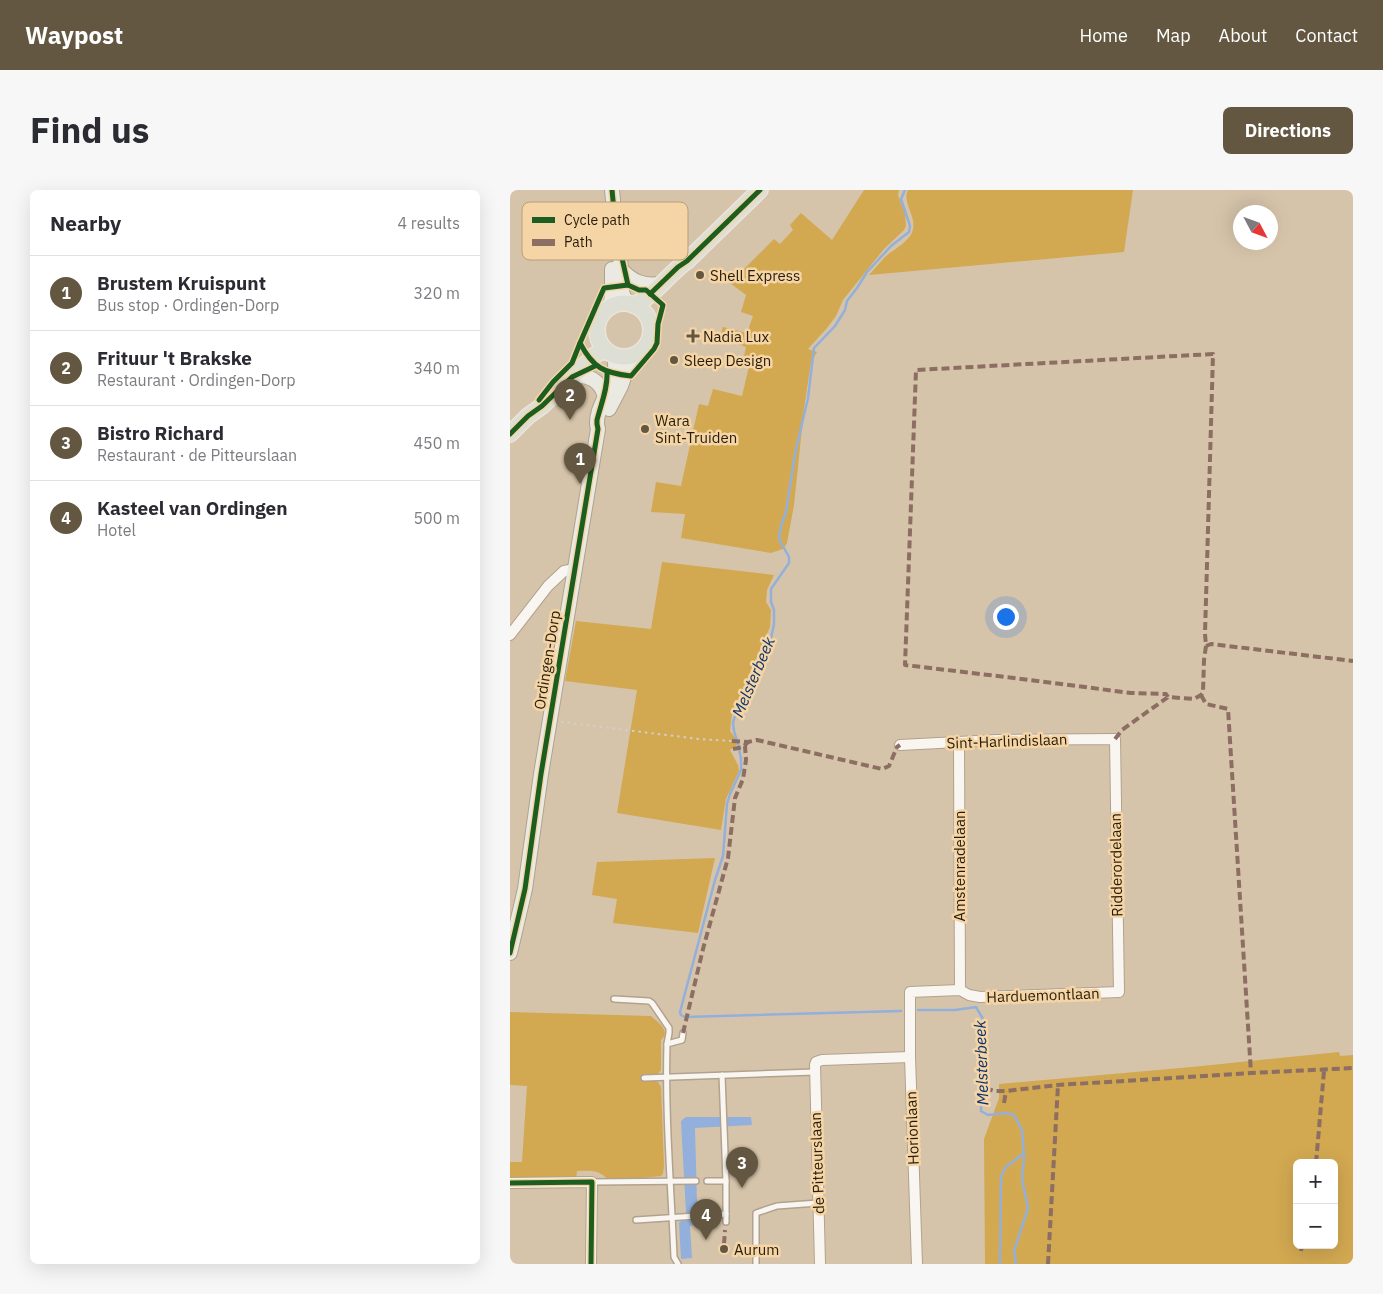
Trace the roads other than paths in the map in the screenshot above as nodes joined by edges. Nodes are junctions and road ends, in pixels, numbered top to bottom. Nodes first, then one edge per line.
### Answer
1 (760, 190) edge
2 (613, 260) edge
3 (620, 260) edge
4 (687, 261) junction
5 (621, 269) junction
6 (660, 284) junction
7 (629, 304) junction
8 (610, 307) junction
9 (647, 317) junction
10 (598, 337) junction
11 (610, 353) junction
12 (631, 356) junction
13 (572, 377) junction
14 (605, 397) junction
15 (528, 416) junction
16 (598, 429) junction
17 (510, 434) edge
18 (575, 569) junction
19 (510, 635) edge
20 (1115, 739) joint
21 (959, 743) junction
22 (900, 745) dead end
23 (510, 953) edge
24 (960, 990) junction
25 (910, 992) joint
26 (1119, 992) joint
27 (614, 999) dead end
28 (683, 1033) dead end
29 (667, 1044) junction
30 (910, 1057) junction
31 (815, 1067) junction
32 (722, 1075) junction
33 (666, 1077) junction
34 (644, 1078) dead end
35 (696, 1181) dead end
36 (706, 1181) dead end
37 (726, 1181) junction
38 (592, 1182) junction
39 (669, 1182) junction
40 (510, 1183) edge
41 (819, 1204) junction
42 (726, 1214) junction
43 (672, 1217) junction
44 (636, 1220) dead end
45 (726, 1222) dead end
46 (591, 1264) edge
47 (678, 1264) edge
48 (756, 1264) edge
49 (820, 1264) edge
50 (917, 1264) edge

1 - 4 main road
2 - 8 main road
3 - 5 main road
4 - 6 main road
4 - 9 main road
5 - 6 main road
5 - 7 main road
6 - 7 main road
7 - 8 main road
7 - 9 main road
8 - 10 main road
9 - 12 main road
10 - 11 main road
10 - 15 main road
11 - 12 main road
11 - 13 main road
11 - 14 main road, Ordingen-Dorp
12 - 16 main road, Ordingen-Dorp
13 - 14 main road
13 - 15 main road
14 - 16 main road, Ordingen-Dorp
15 - 17 main road
16 - 18 main road, Ordingen-Dorp
18 - 19 street
18 - 23 main road, Ordingen-Dorp
20 - 21 street, Sint-Harlindislaan
20 - 26 street, Ridderordelaan
21 - 22 street, Sint-Harlindislaan
21 - 24 street, Amstenradelaan
24 - 25 street, Harduemontlaan
24 - 26 street, Harduemontlaan
25 - 30 street, Horionlaan
27 - 29 lane
28 - 29 lane
29 - 33 lane
30 - 31 street
30 - 50 street, Horionlaan
31 - 32 lane
31 - 41 street, de Pitteurslaan
32 - 33 lane
32 - 37 lane
33 - 34 lane
33 - 39 lane
35 - 39 lane
36 - 37 lane
37 - 42 lane
38 - 39 lane
38 - 40 street
38 - 46 street
39 - 43 lane
41 - 48 lane
41 - 49 street, de Pitteurslaan
42 - 43 lane
42 - 45 lane
43 - 44 lane
43 - 47 lane

